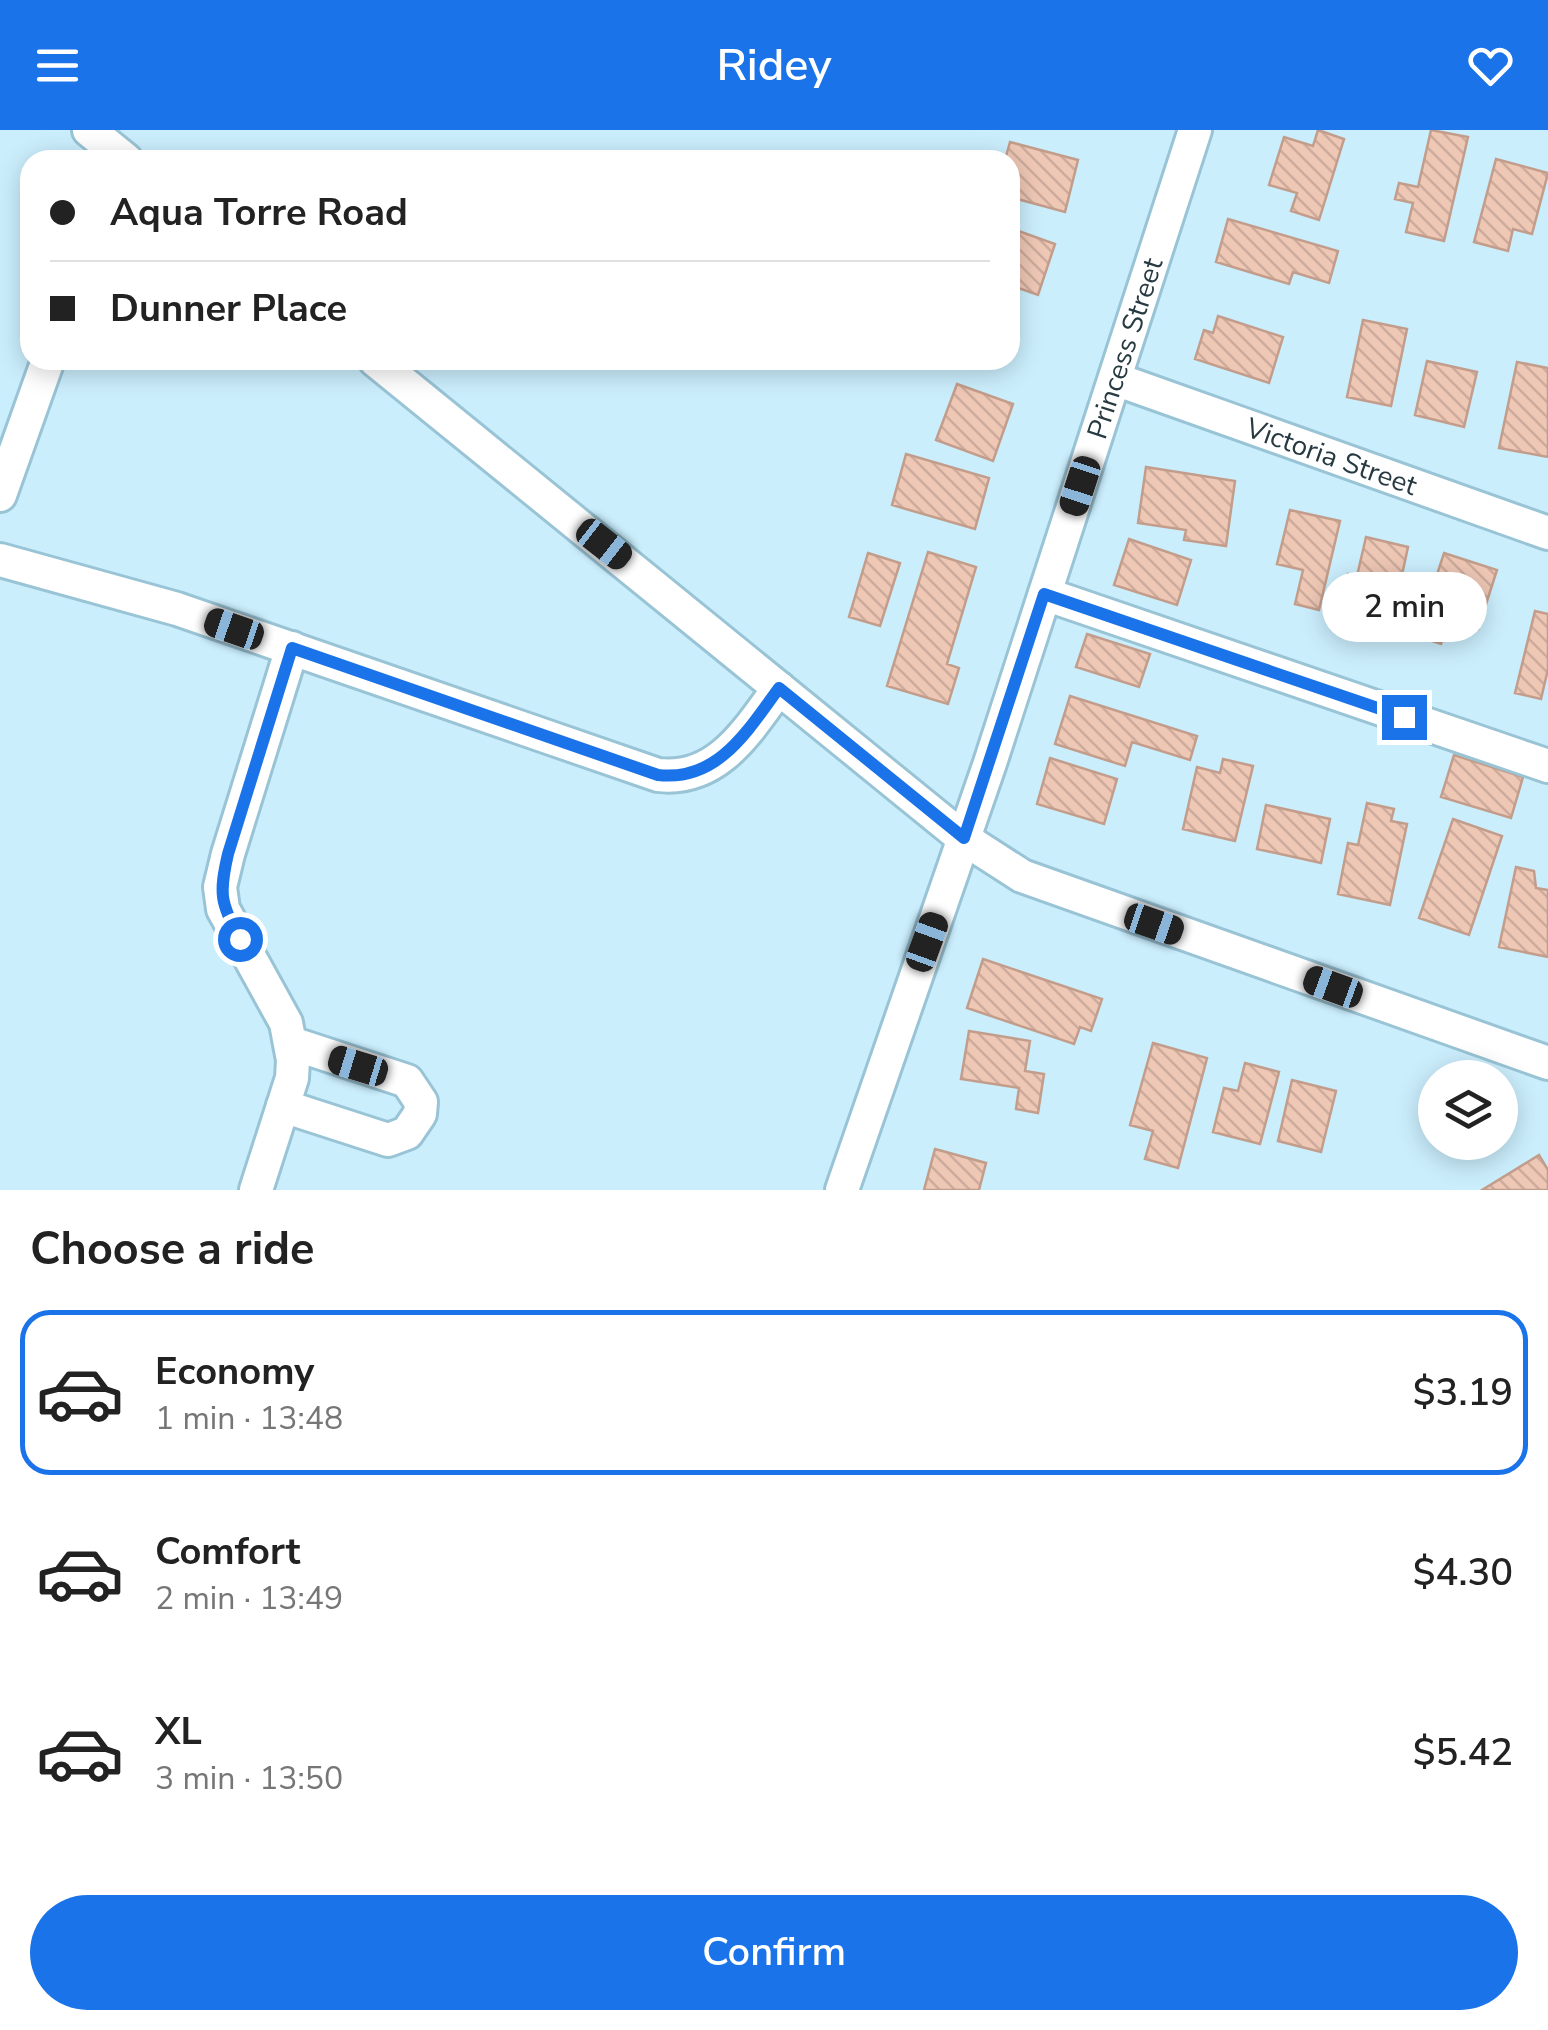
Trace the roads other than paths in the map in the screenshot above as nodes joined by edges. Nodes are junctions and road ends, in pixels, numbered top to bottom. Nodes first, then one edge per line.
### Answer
1 (88, 130) edge
2 (1195, 130) edge
3 (121, 150) edge
4 (44, 370) edge
5 (387, 370) edge
6 (1115, 379) junction
7 (0, 495) edge
8 (1548, 533) edge
9 (0, 560) edge
10 (1044, 594) junction
11 (292, 648) junction
12 (779, 688) junction
13 (1548, 766) edge
14 (964, 838) junction
15 (291, 1043) junction
16 (1548, 1063) edge
17 (283, 1106) junction
18 (256, 1190) edge
19 (842, 1190) edge

1 - 3 street
2 - 6 street, Princess Street
4 - 7 street
5 - 12 street
6 - 8 street, Victoria Street
6 - 10 street, Princess Street
9 - 11 street
10 - 13 street
10 - 14 street, Princess Street
11 - 12 street
11 - 15 street
12 - 14 street
14 - 16 street
14 - 19 street, Princess Street
15 - 17 street
15 - 17 street
17 - 18 street

